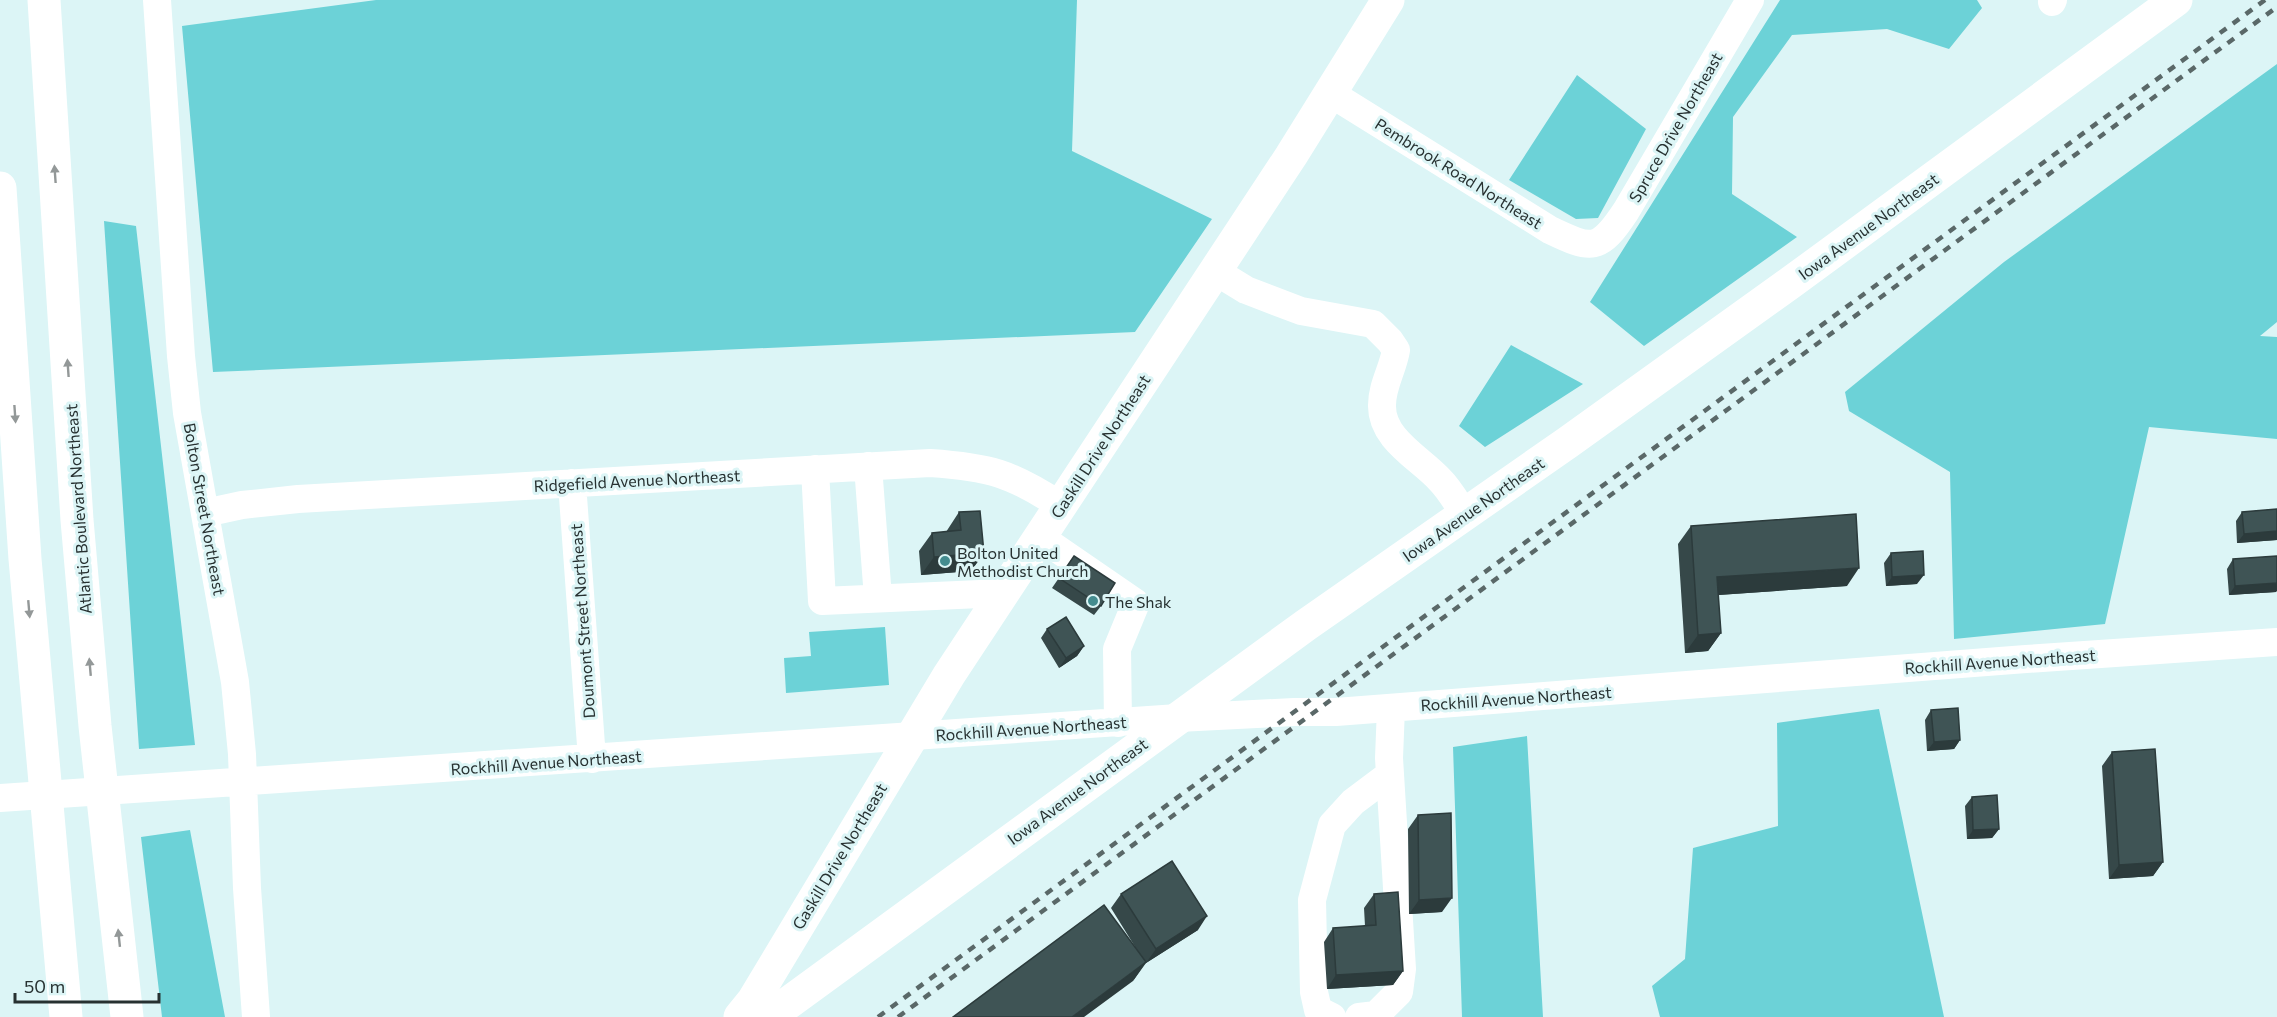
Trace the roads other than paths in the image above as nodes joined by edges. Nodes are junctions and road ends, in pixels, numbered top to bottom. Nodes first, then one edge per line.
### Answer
1 (44, 0) edge
2 (157, 0) edge
3 (1388, 0) edge
4 (1750, 0) edge
5 (2176, 0) edge
6 (1330, 93) junction
7 (0, 188) edge
8 (1590, 245) joint
9 (1215, 271) junction
10 (868, 466) junction
11 (815, 469) junction
12 (572, 483) junction
13 (1060, 506) junction
14 (205, 513) junction
15 (1465, 515) junction
16 (1040, 537) junction
17 (1003, 593) junction
18 (878, 598) junction
19 (2277, 642) edge
20 (1390, 708) junction
21 (1178, 718) junction
22 (1118, 723) junction
23 (911, 736) junction
24 (592, 759) junction
25 (1389, 775) junction
26 (244, 782) junction
27 (0, 798) edge
28 (66, 1017) edge
29 (128, 1017) edge
30 (256, 1017) edge
31 (740, 1017) edge
32 (769, 1017) edge
33 (1332, 1017) edge
34 (1359, 1017) edge

29 -> 1 main road, Atlantic Boulevard Northeast
2 - 14 street, Bolton Street Northeast
3 - 6 main road, Gaskill Drive Northeast
4 - 8 street, Spruce Drive Northeast
5 - 15 main road, Iowa Avenue Northeast
6 - 8 street, Pembrook Road Northeast
6 - 9 main road, Gaskill Drive Northeast
7 -> 28 main road
9 - 13 main road, Gaskill Drive Northeast
9 - 15 street
10 - 11 street, Ridgefield Avenue Northeast
10 - 13 street, Ridgefield Avenue Northeast
10 - 18 street
11 - 12 street, Ridgefield Avenue Northeast
11 - 18 street
12 - 14 street, Ridgefield Avenue Northeast
12 - 24 street, Doumont Street Northeast
13 - 16 main road, Gaskill Drive Northeast
14 - 26 street, Bolton Street Northeast
15 - 21 main road, Iowa Avenue Northeast
16 - 17 main road, Gaskill Drive Northeast
16 - 22 street
17 - 18 street
17 - 23 main road, Gaskill Drive Northeast
19 - 20 street, Rockhill Avenue Northeast
20 - 21 street, Rockhill Avenue Northeast
20 - 25 street
21 - 22 street, Rockhill Avenue Northeast
21 - 32 main road, Iowa Avenue Northeast
22 - 23 street, Rockhill Avenue Northeast
23 - 24 street, Rockhill Avenue Northeast
23 - 31 main road, Gaskill Drive Northeast
24 - 26 street, Rockhill Avenue Northeast
25 - 33 street
25 - 34 street
26 - 27 street, Rockhill Avenue Northeast
26 - 30 street, Bolton Street Northeast

